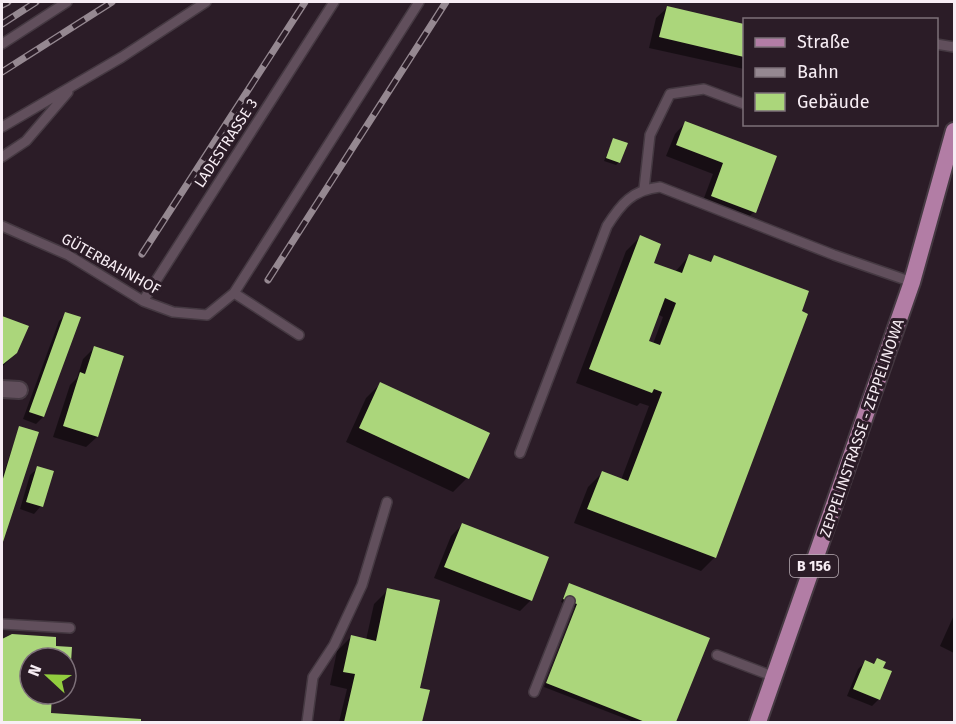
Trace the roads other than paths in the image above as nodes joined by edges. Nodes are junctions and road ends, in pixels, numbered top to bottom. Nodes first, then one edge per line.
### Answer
1 (67, 2) edge
2 (207, 2) edge
3 (334, 2) edge
4 (419, 2) edge
5 (2, 44) edge
6 (938, 44) edge
7 (954, 47) edge
8 (73, 85) junction
9 (743, 104) edge
10 (2, 127) edge
11 (954, 131) edge
12 (2, 157) edge
13 (644, 189) junction
14 (2, 226) edge
15 (912, 282) junction
16 (234, 293) junction
17 (143, 301) junction
18 (300, 335) dead end
19 (2, 389) edge
20 (19, 390) dead end
21 (520, 453) dead end
22 (387, 502) dead end
23 (570, 601) dead end
24 (2, 624) edge
25 (70, 628) dead end
26 (717, 655) dead end
27 (775, 677) junction
28 (534, 692) dead end
29 (308, 723) edge
30 (758, 723) edge

1 - 5 lane
2 - 8 lane
3 - 17 lane, LADESTRASSE 3
4 - 16 lane, GÜTERBAHNHOF
6 - 7 lane
8 - 10 lane
8 - 12 lane
9 - 13 lane
11 - 15 main road, ZEPPELINSTRASSE - ZEPPELINOWA / B 156
13 - 15 lane
13 - 21 lane
14 - 17 lane, GÜTERBAHNHOF
15 - 27 main road, ZEPPELINSTRASSE - ZEPPELINOWA / B 156
16 - 17 lane, GÜTERBAHNHOF
16 - 18 lane
19 - 20 street
22 - 29 lane
23 - 28 lane
24 - 25 lane
26 - 27 lane
27 - 30 main road, ZEPPELINSTRASSE - ZEPPELINOWA / B 156

